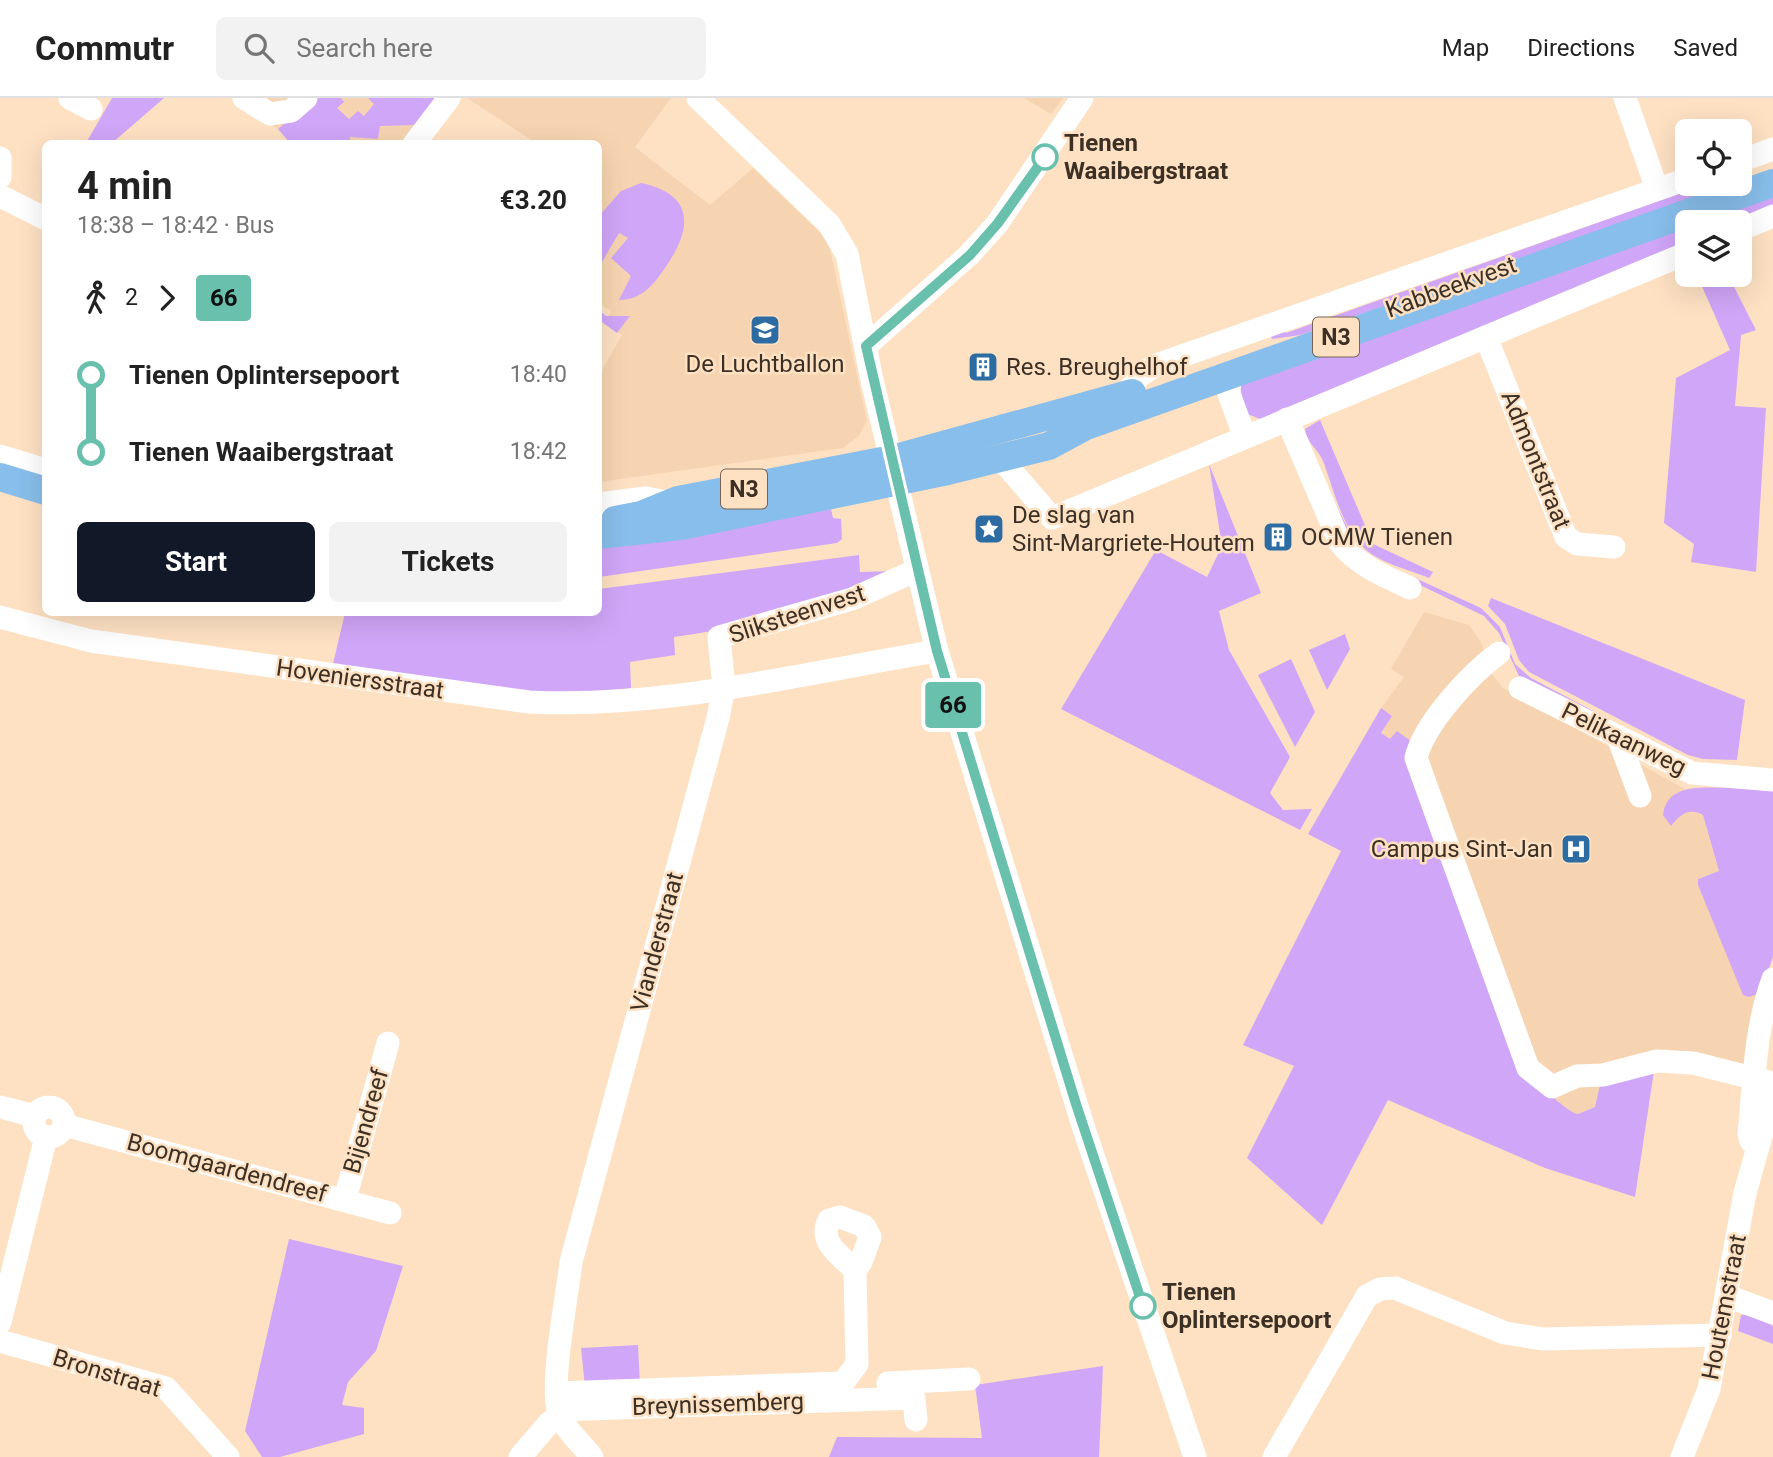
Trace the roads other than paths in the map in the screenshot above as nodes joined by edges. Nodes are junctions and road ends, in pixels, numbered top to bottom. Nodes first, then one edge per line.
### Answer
1 (70, 98) edge
2 (244, 98) edge
3 (306, 98) edge
4 (449, 98) edge
5 (698, 98) edge
6 (1082, 98) edge
7 (1625, 98) edge
8 (91, 109) dead end
9 (417, 140) edge
10 (1773, 149) edge
11 (1752, 157) edge
12 (0, 158) edge
13 (1773, 173) edge
14 (0, 177) edge
15 (1675, 183) edge
16 (1773, 183) edge
17 (1657, 189) junction
18 (0, 196) edge
19 (1773, 216) edge
20 (42, 217) edge
21 (1752, 225) edge
22 (1675, 258) edge
23 (1486, 337) junction
24 (866, 346) junction
25 (1230, 375) junction
26 (1127, 394) junction
27 (1287, 419) junction
28 (1245, 437) junction
29 (0, 456) edge
30 (997, 459) junction
31 (42, 469) edge
32 (894, 471) junction
33 (0, 477) edge
34 (0, 487) edge
35 (42, 490) edge
36 (42, 501) edge
37 (667, 502) junction
38 (602, 504) edge
39 (602, 522) edge
40 (602, 536) edge
41 (1614, 547) dead end
42 (917, 570) junction
43 (1410, 588) dead end
44 (0, 617) edge
45 (937, 651) junction
46 (1499, 653) dead end
47 (724, 687) junction
48 (1520, 688) dead end
49 (1618, 737) junction
50 (1773, 780) edge
51 (1640, 796) dead end
52 (1773, 979) edge
53 (388, 1043) dead end
54 (1763, 1081) edge
55 (1773, 1094) edge
56 (0, 1107) edge
57 (55, 1131) junction
58 (1755, 1154) junction
59 (345, 1199) junction
60 (390, 1213) dead end
61 (855, 1270) dead end
62 (1727, 1296) junction
63 (1773, 1312) edge
64 (0, 1322) edge
65 (1720, 1335) junction
66 (0, 1342) edge
67 (969, 1379) dead end
68 (843, 1383) junction
69 (555, 1408) junction
70 (916, 1420) dead end
71 (228, 1457) edge
72 (520, 1457) edge
73 (592, 1457) edge
74 (1195, 1457) edge
75 (1274, 1457) edge
76 (1682, 1457) edge

1 - 8 street
2 - 3 street
4 - 9 street
5 - 24 street
6 - 24 street
7 - 17 street
10 - 11 street
12 - 14 street
13 - 26 main road, Kabbeekvest / N3
15 - 17 street, Kabbeekvest
16 - 25 main road, Kabbeekvest / N3
17 - 26 street, Kabbeekvest
18 - 20 street
19 - 21 street
22 - 23 street
23 - 27 street
23 - 41 street, Admontstraat
24 - 32 street
25 - 28 street
25 - 30 main road, Kabbeekvest / N3
26 - 32 main road, Kabbeekvest / N3
27 - 28 street
27 - 43 street
28 - 30 street
29 - 31 street
30 - 32 main road, Kabbeekvest / N3
32 - 37 main road, N3
32 - 40 main road, N3
32 - 42 street
33 - 35 main road
34 - 36 main road
37 - 38 street
37 - 39 main road, N3
42 - 45 street
42 - 47 street, Sliksteenvest
44 - 47 street, Hoveniersstraat
45 - 47 street
45 - 74 street
46 - 54 street
47 - 69 street, Vianderstraat
48 - 49 street, Pelikaanweg
49 - 50 street, Pelikaanweg
49 - 51 street
52 - 54 street, Houtemstraat
53 - 59 street, Bijendreef
54 - 58 street, Houtemstraat
55 - 58 street, Houtemstraat
56 - 57 street
57 - 59 street, Boomgaardendreef
57 - 64 street
58 - 62 street, Houtemstraat
59 - 60 street, Boomgaardendreef
61 - 68 street
62 - 63 street
62 - 65 street, Houtemstraat
65 - 75 street
65 - 76 street, Houtemstraat
66 - 71 street, Bronstraat
67 - 68 street
68 - 69 street
69 - 70 street, Breynissemberg
69 - 72 street
69 - 73 street

